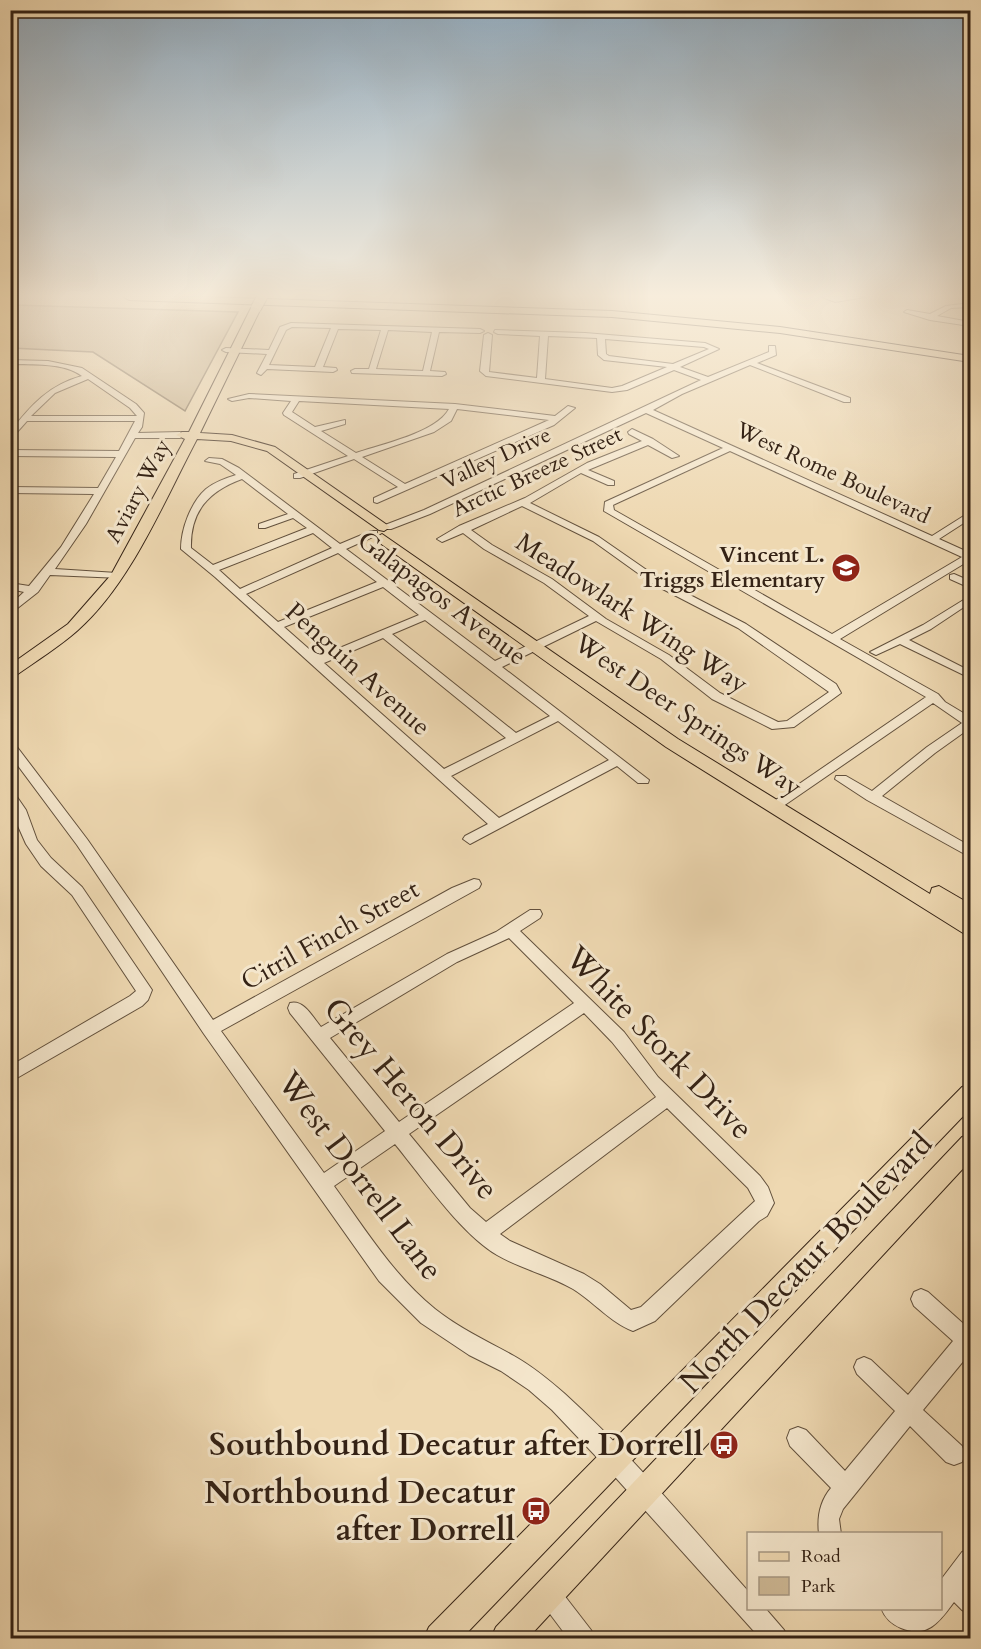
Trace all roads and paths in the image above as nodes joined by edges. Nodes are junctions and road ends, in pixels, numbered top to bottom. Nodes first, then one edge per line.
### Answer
1 (85, 374) edge
2 (219, 374) edge
3 (426, 374) edge
4 (486, 374) edge
5 (543, 374) edge
6 (657, 374) edge
7 (693, 374) edge
8 (723, 374) edge
9 (779, 374) edge
10 (442, 375) dead end
11 (90, 376) junction
12 (541, 380) junction
13 (708, 380) junction
14 (232, 399) dead end
15 (296, 399) junction
16 (847, 400) dead end
17 (455, 406) junction
18 (571, 408) dead end
19 (646, 410) junction
20 (140, 418) junction
21 (25, 419) junction
22 (557, 419) junction
23 (342, 422) dead end
24 (314, 430) junction
25 (632, 432) dead end
26 (132, 436) junction
27 (186, 437) junction
28 (10, 438) edge
29 (650, 441) junction
30 (730, 448) junction
31 (10, 453) edge
32 (122, 454) junction
33 (675, 456) dead end
34 (354, 457) junction
35 (208, 461) dead end
36 (581, 470) junction
37 (302, 474) junction
38 (243, 475) junction
39 (611, 483) dead end
40 (405, 488) junction
41 (10, 490) edge
42 (99, 491) junction
43 (377, 500) dead end
44 (523, 502) junction
45 (294, 514) junction
46 (970, 515) edge
47 (262, 526) dead end
48 (462, 528) junction
49 (314, 529) junction
50 (384, 532) junction
51 (442, 538) dead end
52 (932, 540) junction
53 (344, 548) junction
54 (970, 557) edge
55 (213, 569) junction
56 (51, 570) junction
57 (113, 573) junction
58 (954, 577) dead end
59 (384, 583) junction
60 (970, 585) edge
61 (10, 586) edge
62 (34, 590) junction
63 (239, 592) junction
64 (970, 599) edge
65 (10, 612) edge
66 (427, 615) junction
67 (596, 617) junction
68 (276, 626) junction
69 (384, 633) junction
70 (832, 639) junction
71 (900, 640) junction
72 (541, 644) junction
73 (876, 652) dead end
74 (316, 662) junction
75 (10, 663) edge
76 (494, 666) junction
77 (10, 673) edge
78 (970, 675) edge
79 (934, 697) junction
80 (970, 713) edge
81 (559, 716) junction
82 (970, 723) edge
83 (514, 738) junction
84 (10, 746) edge
85 (617, 761) junction
86 (442, 775) junction
87 (841, 779) dead end
88 (643, 780) dead end
89 (10, 797) edge
90 (872, 797) junction
91 (779, 803) junction
92 (497, 824) junction
93 (470, 839) dead end
94 (970, 852) edge
95 (474, 884) dead end
96 (970, 913) edge
97 (535, 914) dead end
98 (970, 928) edge
99 (510, 930) junction
100 (585, 1004) junction
101 (296, 1008) dead end
102 (210, 1029) junction
103 (319, 1037) junction
104 (12, 1069) edge
105 (970, 1094) edge
106 (668, 1098) junction
107 (396, 1134) junction
108 (970, 1145) edge
109 (322, 1184) junction
110 (486, 1234) junction
111 (921, 1299) dead end
112 (633, 1321) joint
113 (969, 1340) edge
114 (864, 1367) dead end
115 (910, 1412) junction
116 (798, 1438) dead end
117 (954, 1454) dead end
118 (615, 1460) junction
119 (846, 1487) junction
120 (644, 1493) junction
121 (830, 1532) edge
122 (970, 1560) edge
123 (947, 1592) edge
124 (549, 1594) junction
125 (970, 1602) edge
126 (747, 1606) edge
127 (751, 1610) edge
128 (896, 1610) edge
129 (933, 1610) edge
130 (440, 1638) edge
131 (507, 1638) edge
132 (583, 1638) edge
133 (776, 1638) edge

1 - 11 street
2 - 27 main road, Aviary Way
3 - 10 street
4 - 12 street
5 - 12 street
6 - 12 street
7 - 13 street
8 - 13 street, Valley Drive
9 - 16 street
11 - 20 street
11 - 21 street
13 - 19 street, Valley Drive
14 - 15 street
15 - 17 street
15 - 24 street
17 - 22 street
17 - 34 street
18 - 22 street
19 - 30 street, West Rome Boulevard
19 - 50 street, Valley Drive
20 - 21 street
20 - 26 street
21 - 28 street
22 - 40 street
23 - 24 street
24 - 34 street
25 - 29 street
26 - 27 street
26 - 32 street
27 - 37 main road, West Deer Springs Way
27 - 57 main road, Aviary Way
29 - 33 street
29 - 36 street, Arctic Breeze Street
30 - 52 street, West Rome Boulevard
30 - 70 street
31 - 32 street
32 - 42 street
34 - 37 street
34 - 40 street
35 - 38 street, Galapagos Avenue
36 - 39 street
36 - 44 street, Arctic Breeze Street
37 - 50 main road, West Deer Springs Way
38 - 45 street, Galapagos Avenue
38 - 55 street, Penguin Avenue
40 - 43 street
41 - 42 street
42 - 56 street
44 - 48 street, Arctic Breeze Street
44 - 67 street, Meadowlark Wing Way
45 - 47 street
45 - 49 street, Galapagos Avenue
46 - 52 street
48 - 51 street, Arctic Breeze Street
48 - 67 street, Meadowlark Wing Way
49 - 53 street, Galapagos Avenue
49 - 55 street
50 - 53 street, Valley Drive
50 - 72 main road, West Deer Springs Way
52 - 54 street, West Rome Boulevard
53 - 59 street, Galapagos Avenue
53 - 63 street, Valley Drive
54 - 70 street
55 - 63 street, Penguin Avenue
56 - 57 street
56 - 62 street
57 - 75 main road, Aviary Way
57 - 77 main road, Aviary Way
58 - 60 street
59 - 66 street, Galapagos Avenue
59 - 68 street
61 - 62 street
62 - 65 street
63 - 68 street, Penguin Avenue
64 - 71 street
66 - 69 street
66 - 76 street, Galapagos Avenue
67 - 72 street
68 - 74 street, Penguin Avenue
69 - 74 street
69 - 83 street
70 - 79 street
71 - 73 street
71 - 78 street
72 - 76 street
72 - 91 main road, West Deer Springs Way
74 - 86 street, Penguin Avenue
76 - 81 street, Galapagos Avenue
79 - 80 street
79 - 82 street
79 - 91 street
81 - 83 street
81 - 85 street, Galapagos Avenue
82 - 90 street
83 - 86 street
84 - 102 street, West Dorrell Lane
85 - 88 street, Galapagos Avenue
85 - 92 street
86 - 92 street, Penguin Avenue
87 - 90 street
89 - 104 street
90 - 94 street
91 - 96 main road, West Deer Springs Way
91 - 98 main road, West Deer Springs Way
92 - 93 street
95 - 102 street, Citril Finch Street
97 - 99 street
99 - 100 street, White Stork Drive
99 - 103 street
100 - 106 street, White Stork Drive
100 - 107 street
101 - 103 street, Grey Heron Drive
102 - 109 street, West Dorrell Lane
103 - 107 street, Grey Heron Drive
105 - 118 main road, North Decatur Boulevard
106 - 110 street
106 - 112 street, White Stork Drive
107 - 109 street
107 - 110 street, Grey Heron Drive
108 - 120 main road, North Decatur Boulevard
109 - 118 street, West Dorrell Lane
110 - 112 street, Grey Heron Drive
111 - 113 street
113 - 115 street
114 - 115 street
115 - 117 street
115 - 119 street
116 - 119 street
118 - 120 street, West Dorrell Lane
118 - 130 main road, North Decatur Boulevard
119 - 121 street
120 - 124 main road, North Decatur Boulevard
120 - 126 street, West Dorrell Lane
122 - 123 street
123 - 125 street
124 - 131 main road, North Decatur Boulevard
124 - 132 street
127 - 133 street, West Dorrell Lane
128 - 129 street

